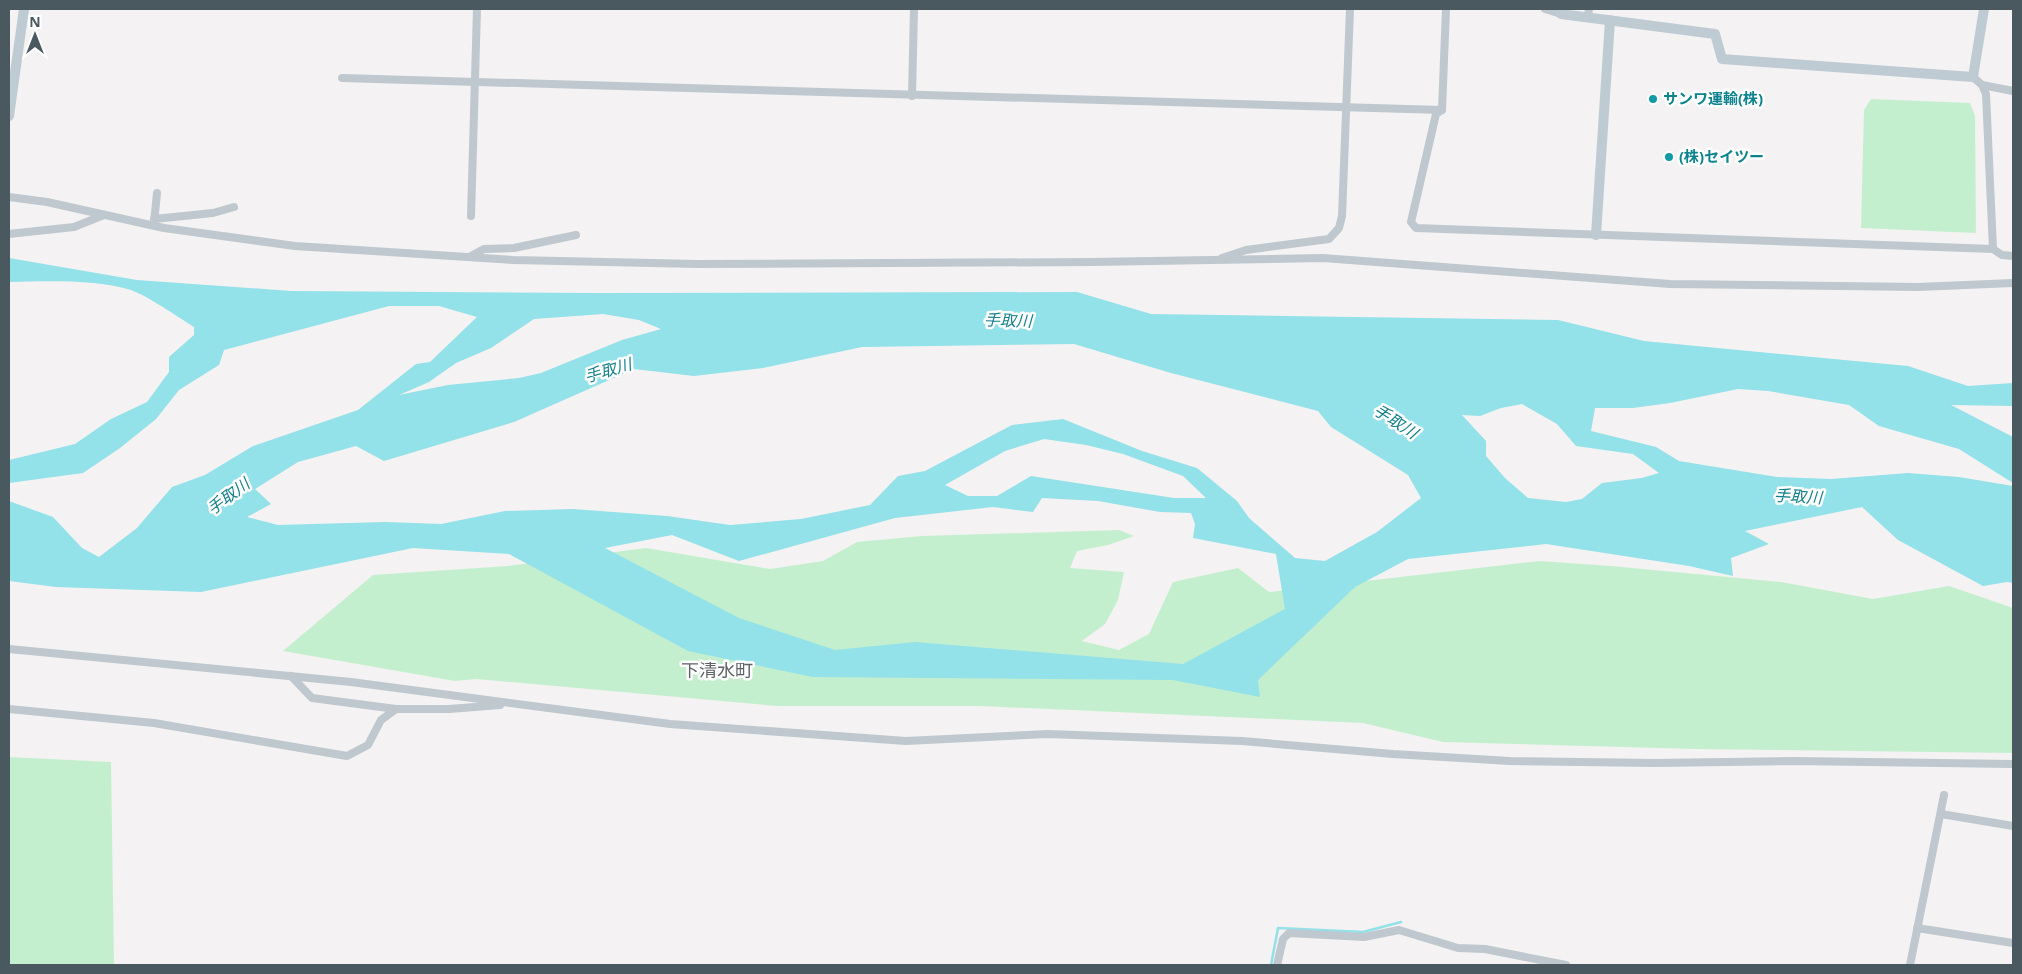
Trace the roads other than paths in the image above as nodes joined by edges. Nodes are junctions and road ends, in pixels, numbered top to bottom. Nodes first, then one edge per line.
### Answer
1 (24, 9) edge
2 (477, 9) edge
3 (914, 9) edge
4 (1350, 9) edge
5 (1446, 9) edge
6 (1545, 9) edge
7 (1984, 9) edge
8 (1588, 13) edge
9 (1562, 14) joint
10 (1610, 20) junction
11 (1973, 77) junction
12 (342, 78) dead end
13 (475, 82) junction
14 (1982, 85) junction
15 (2013, 91) edge
16 (912, 96) junction
17 (1346, 107) junction
18 (1442, 110) junction
19 (9, 116) edge
20 (157, 193) dead end
21 (9, 197) edge
22 (234, 206) dead end
23 (104, 215) junction
24 (471, 216) dead end
25 (154, 222) junction
26 (9, 234) edge
27 (1596, 235) junction
28 (576, 236) dead end
29 (1993, 249) junction
30 (2013, 256) edge
31 (469, 257) junction
32 (1220, 259) junction
33 (2013, 284) edge
34 (9, 649) edge
35 (291, 676) junction
36 (515, 704) junction
37 (9, 709) edge
38 (396, 709) junction
39 (2013, 764) edge
40 (1944, 795) dead end
41 (1941, 814) junction
42 (2013, 826) edge
43 (1916, 928) junction
44 (2013, 943) edge
45 (1277, 965) edge
46 (1566, 965) edge
47 (1910, 965) edge

1 - 19 street
2 - 13 street
3 - 16 street
4 - 17 street
5 - 18 street
6 - 9 street
7 - 11 street
8 - 9 street
8 - 10 street
10 - 11 street
10 - 27 street
11 - 14 street
12 - 13 street
13 - 16 street
13 - 24 street
14 - 15 street
14 - 29 street
16 - 17 street
17 - 18 street
17 - 32 street
18 - 27 street
20 - 25 street
21 - 23 street
22 - 25 street
23 - 25 street
23 - 26 street
25 - 31 street
27 - 29 street
28 - 31 street
29 - 30 street
31 - 32 street
32 - 33 street
34 - 35 street
35 - 36 street
35 - 38 street
36 - 38 street
36 - 39 street
37 - 38 street
40 - 41 street
41 - 42 street
41 - 43 street
43 - 44 street
43 - 47 street
45 - 46 street

